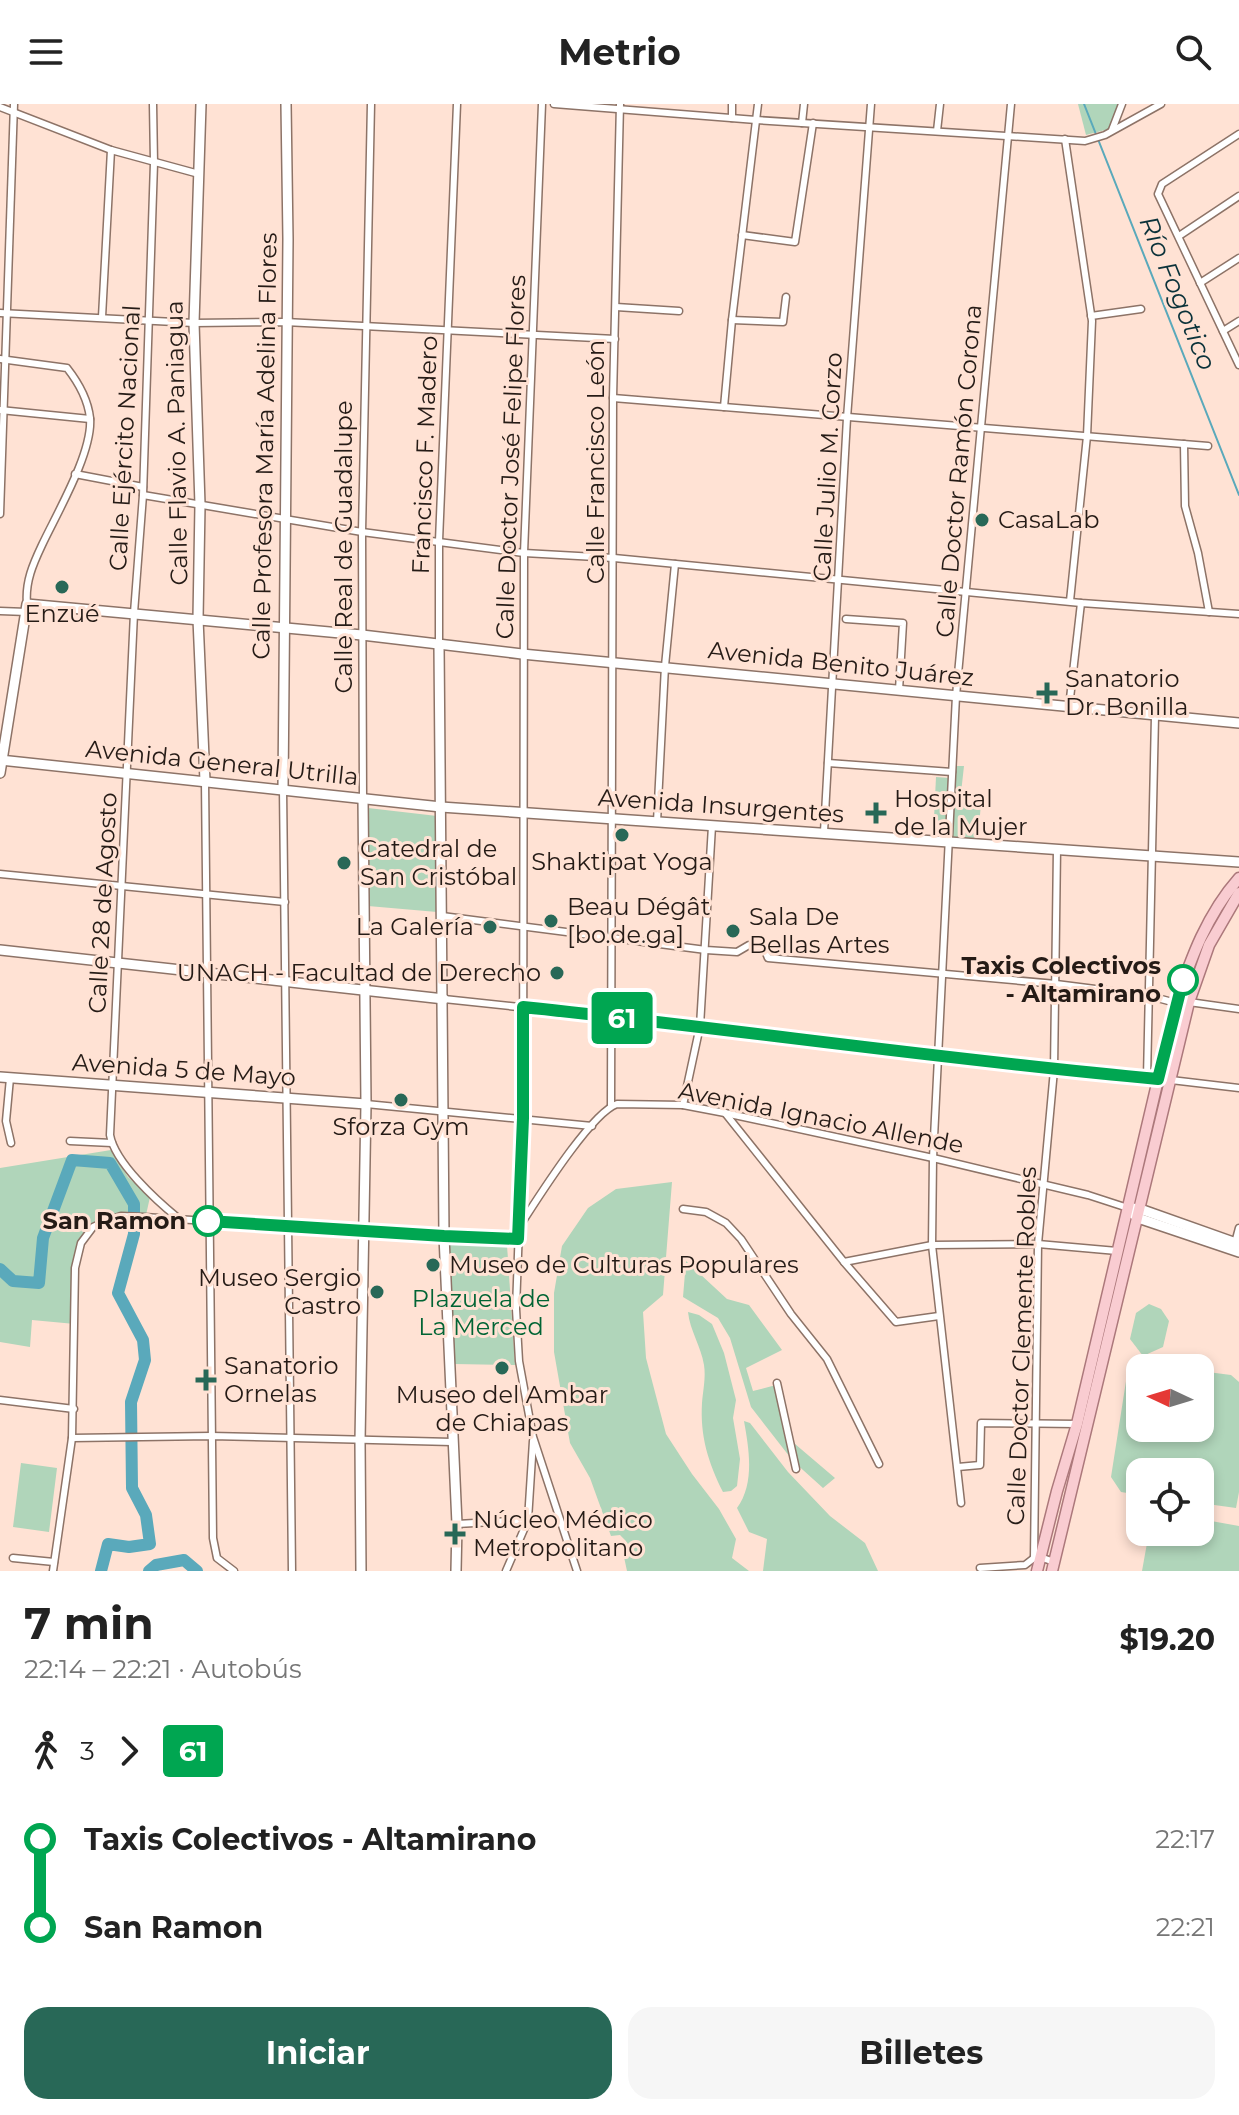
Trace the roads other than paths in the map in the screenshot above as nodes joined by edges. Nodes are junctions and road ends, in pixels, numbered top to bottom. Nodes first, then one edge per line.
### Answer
1 (14, 104) edge
2 (153, 104) edge
3 (201, 104) edge
4 (286, 104) edge
5 (371, 104) edge
6 (457, 104) edge
7 (542, 104) edge
8 (554, 104) edge
9 (697, 104) edge
10 (732, 104) edge
11 (758, 104) edge
12 (804, 104) edge
13 (871, 104) edge
14 (940, 104) edge
15 (1011, 104) edge
16 (1122, 104) edge
17 (1161, 104) edge
18 (620, 106) edge
19 (0, 107) edge
20 (13, 113) junction
21 (696, 115) junction
22 (732, 118) junction
23 (756, 120) junction
24 (802, 123) junction
25 (813, 123) junction
26 (869, 127) junction
27 (937, 131) junction
28 (1108, 133) junction
29 (1239, 134) edge
30 (1009, 137) junction
31 (1065, 139) junction
32 (111, 150) junction
33 (154, 163) junction
34 (199, 174) junction
35 (1239, 196) edge
36 (742, 235) junction
37 (1179, 236) junction
38 (1239, 258) edge
39 (1200, 283) junction
40 (786, 297) dead end
41 (616, 307) junction
42 (1141, 309) dead end
43 (679, 311) dead end
44 (4, 314) edge
45 (1091, 316) junction
46 (102, 317) junction
47 (150, 319) junction
48 (732, 320) junction
49 (1239, 321) edge
50 (285, 322) junction
51 (194, 323) junction
52 (366, 326) junction
53 (1223, 331) junction
54 (450, 332) junction
55 (531, 335) junction
56 (615, 339) junction
57 (3, 360) edge
58 (1239, 365) edge
59 (613, 398) junction
60 (724, 407) junction
61 (2, 410) edge
62 (847, 418) junction
63 (90, 419) junction
64 (980, 427) junction
65 (1087, 436) junction
66 (1184, 444) junction
67 (1208, 446) dead end
68 (1, 460) edge
69 (75, 474) junction
70 (143, 487) junction
71 (143, 495) junction
72 (200, 505) junction
73 (0, 512) edge
74 (284, 519) junction
75 (362, 532) junction
76 (439, 541) junction
77 (524, 553) junction
78 (614, 558) junction
79 (675, 564) junction
80 (840, 579) junction
81 (965, 590) junction
82 (1070, 601) junction
83 (1081, 603) junction
84 (27, 608) junction
85 (0, 611) edge
86 (1209, 612) junction
87 (134, 613) junction
88 (1239, 614) edge
89 (198, 619) junction
90 (846, 619) dead end
91 (283, 628) junction
92 (362, 635) junction
93 (439, 645) junction
94 (522, 654) junction
95 (612, 661) junction
96 (665, 666) junction
97 (833, 683) junction
98 (899, 690) junction
99 (956, 696) junction
100 (1069, 709) junction
101 (1155, 716) junction
102 (1239, 723) edge
103 (1, 760) edge
104 (828, 763) junction
105 (952, 772) junction
106 (0, 773) edge
107 (128, 774) junction
108 (205, 781) junction
109 (283, 789) junction
110 (363, 798) junction
111 (441, 807) junction
112 (522, 811) junction
113 (612, 820) junction
114 (657, 822) junction
115 (712, 826) junction
116 (824, 832) junction
117 (947, 842) junction
118 (1057, 849) junction
119 (1151, 855) junction
120 (1239, 862) edge
121 (0, 874) edge
122 (1239, 878) edge
123 (122, 886) junction
124 (1239, 893) edge
125 (206, 894) junction
126 (285, 902) junction
127 (442, 916) junction
128 (522, 928) junction
129 (611, 939) junction
130 (0, 950) edge
131 (706, 950) junction
132 (120, 964) junction
133 (206, 974) junction
134 (941, 974) junction
135 (286, 981) junction
136 (1056, 984) junction
137 (365, 991) junction
138 (1150, 996) junction
139 (444, 999) junction
140 (1189, 1002) junction
141 (1176, 1003) junction
142 (523, 1007) junction
143 (1239, 1009) edge
144 (610, 1016) junction
145 (700, 1026) junction
146 (938, 1054) junction
147 (1054, 1070) junction
148 (5, 1078) edge
149 (1153, 1078) junction
150 (1171, 1081) junction
151 (113, 1087) junction
152 (1239, 1088) edge
153 (208, 1091) junction
154 (288, 1097) junction
155 (366, 1104) junction
156 (611, 1105) junction
157 (683, 1105) junction
158 (444, 1111) junction
159 (725, 1113) junction
160 (523, 1118) junction
161 (592, 1126) junction
162 (70, 1141) dead end
163 (11, 1143) dead end
164 (112, 1143) junction
165 (933, 1158) junction
166 (1042, 1185) junction
167 (683, 1209) dead end
168 (1135, 1212) junction
169 (178, 1218) junction
170 (208, 1221) junction
171 (288, 1226) junction
172 (519, 1227) junction
173 (1239, 1228) edge
174 (365, 1231) junction
175 (444, 1236) junction
176 (518, 1239) junction
177 (1038, 1244) junction
178 (932, 1245) junction
179 (1238, 1246) edge
180 (1123, 1253) junction
181 (844, 1262) junction
182 (939, 1316) junction
183 (777, 1383) dead end
184 (0, 1400) edge
185 (74, 1409) junction
186 (1034, 1422) junction
187 (1077, 1424) junction
188 (211, 1436) junction
189 (292, 1437) junction
190 (533, 1437) junction
191 (72, 1438) junction
192 (360, 1441) junction
193 (452, 1442) junction
194 (879, 1464) dead end
195 (958, 1467) junction
196 (796, 1469) dead end
197 (961, 1503) dead end
198 (528, 1520) junction
199 (457, 1524) junction
200 (13, 1558) dead end
201 (1037, 1558) junction
202 (54, 1562) junction
203 (1053, 1566) edge
204 (980, 1568) dead end
205 (53, 1571) edge
206 (234, 1571) edge
207 (292, 1571) edge
208 (361, 1571) edge
209 (456, 1571) edge
210 (506, 1571) edge
211 (577, 1571) edge
212 (1037, 1571) edge

1 - 20 street
2 - 33 street, Calle Ejército Nacional
3 - 34 street, Calle Flavio A. Paniagua
4 - 50 street, Calle Profesora María Adelina Flores
5 - 52 street, Calle Real de Guadalupe
6 - 54 street, Francisco F. Madero
7 - 55 street, Calle Doctor José Felipe Flores
8 - 18 street
9 - 21 street
10 - 22 street
11 - 23 street
12 - 24 street
13 - 26 street, Calle Julio M. Corzo
14 - 27 street
15 - 30 street, Calle Doctor Ramón Corona
16 - 28 street
17 - 28 street
18 - 21 street
18 - 41 street, Calle Francisco León
19 - 20 street
20 - 32 street
20 - 44 street
21 - 22 street
22 - 23 street
23 - 24 street
23 - 36 street
24 - 25 street
25 - 26 street
25 - 36 street
26 - 27 street
26 - 62 street, Calle Julio M. Corzo
27 - 30 street
28 - 31 street
29 - 37 street
30 - 31 street
30 - 64 street, Calle Doctor Ramón Corona
31 - 45 street
32 - 33 street
32 - 46 street
33 - 34 street
33 - 47 street, Calle Ejército Nacional
34 - 51 street, Calle Flavio A. Paniagua
35 - 37 street
36 - 48 street
37 - 39 street
38 - 39 street
39 - 53 street
40 - 48 street
41 - 43 street
41 - 56 street, Calle Francisco León
42 - 45 street
44 - 46 street
44 - 57 street
45 - 65 street
46 - 47 street
47 - 51 street
47 - 70 street, Calle Ejército Nacional
48 - 60 street
49 - 53 street
50 - 51 street
50 - 52 street
50 - 74 street, Calle Profesora María Adelina Flores
51 - 72 street, Calle Flavio A. Paniagua
52 - 54 street
52 - 75 street, Calle Real de Guadalupe
53 - 58 street
54 - 55 street
54 - 76 street, Francisco F. Madero
55 - 56 street
55 - 77 street, Calle Doctor José Felipe Flores
56 - 59 street, Calle Francisco León
57 - 61 street
57 - 63 street
59 - 60 street
59 - 78 street, Calle Francisco León
60 - 62 street
61 - 63 street
61 - 68 street
62 - 64 street
62 - 80 street, Calle Julio M. Corzo
63 - 69 street
64 - 65 street
64 - 81 street, Calle Doctor Ramón Corona
65 - 66 street
65 - 82 street
66 - 67 street
66 - 86 street
68 - 73 street
69 - 70 street
69 - 84 street
70 - 71 street, Calle Ejército Nacional
71 - 72 street
71 - 87 street, Calle Ejército Nacional
72 - 74 street
72 - 89 street, Calle Flavio A. Paniagua
74 - 75 street
74 - 91 street, Calle Profesora María Adelina Flores
75 - 76 street
75 - 92 street, Calle Real de Guadalupe
76 - 77 street
76 - 93 street, Francisco F. Madero
77 - 78 street
77 - 94 street, Calle Doctor José Felipe Flores
78 - 79 street
78 - 95 street, Calle Francisco León
79 - 80 street
79 - 96 street
80 - 81 street
80 - 97 street, Calle Julio M. Corzo
81 - 82 street
81 - 99 street, Calle Doctor Ramón Corona
82 - 83 street
83 - 86 street
83 - 100 street
84 - 85 street
84 - 87 street, Avenida Benito Juárez
84 - 103 street
86 - 88 street
87 - 89 street, Avenida Benito Juárez
87 - 107 street, Calle Ejército Nacional
89 - 91 street, Avenida Benito Juárez
89 - 108 street, Calle Flavio A. Paniagua
90 - 98 street
91 - 92 street, Avenida Benito Juárez
91 - 109 street, Calle Profesora María Adelina Flores
92 - 93 street, Avenida Benito Juárez
92 - 110 street, Calle Real de Guadalupe
93 - 94 street, Avenida Benito Juárez
93 - 111 street, Francisco F. Madero
94 - 95 street, Avenida Benito Juárez
94 - 112 street, Calle Doctor José Felipe Flores
95 - 96 street, Avenida Benito Juárez
95 - 113 street, Calle Francisco León
96 - 97 street, Avenida Benito Juárez
96 - 114 street
97 - 98 street, Avenida Benito Juárez
97 - 104 street, Calle Julio M. Corzo
98 - 99 street, Avenida Benito Juárez
99 - 100 street, Avenida Benito Juárez
99 - 105 street, Calle Doctor Ramón Corona
100 - 101 street, Avenida Benito Juárez
101 - 102 street, Avenida Benito Juárez
101 - 119 street
103 - 106 street
103 - 107 street, Avenida General Utrilla
104 - 105 street
104 - 116 street, Calle Julio M. Corzo
105 - 117 street, Calle Doctor Ramón Corona
107 - 108 street, Avenida General Utrilla
107 - 123 street, Calle 28 de Agosto
108 - 109 street, Avenida General Utrilla
108 - 125 street
109 - 110 street, Avenida General Utrilla
109 - 126 street
110 - 111 street, Avenida General Utrilla
110 - 137 street, Calle Real de Guadalupe
111 - 112 street, Avenida Insurgentes
111 - 127 street, Francisco F. Madero
112 - 113 street, Avenida Insurgentes
112 - 128 street, Calle Doctor José Felipe Flores
113 - 114 street, Avenida Insurgentes
113 - 129 street, Calle Francisco León
114 - 115 street, Avenida Insurgentes
115 - 116 street, Avenida Insurgentes
115 - 131 street
116 - 117 street, Avenida Insurgentes
117 - 118 street, Avenida Insurgentes
117 - 134 street, Calle Doctor Ramón Corona
118 - 119 street, Avenida Insurgentes
118 - 136 street, Calle Doctor Clemente Robles
119 - 120 street, Avenida Insurgentes
119 - 138 street
121 - 123 street
122 - 141 main road
123 - 125 street
123 - 132 street, Calle 28 de Agosto
124 - 140 main road
125 - 126 street
125 - 133 street
126 - 135 street
127 - 128 street
127 - 139 street, Francisco F. Madero
128 - 129 street
128 - 142 street, Calle Doctor José Felipe Flores
129 - 131 street
129 - 144 street, Calle Francisco León
130 - 132 street
131 - 134 street
131 - 145 street
132 - 133 street
132 - 151 street, Calle 28 de Agosto
133 - 135 street
133 - 153 street
134 - 136 street
134 - 146 street, Calle Doctor Ramón Corona
135 - 137 street
135 - 154 street
136 - 138 street
136 - 147 street, Calle Doctor Clemente Robles
137 - 139 street
137 - 155 street, Calle Real de Guadalupe
138 - 141 street
138 - 149 street
139 - 142 street
139 - 158 street, Francisco F. Madero
140 - 143 street
140 - 150 main road
141 - 149 main road
142 - 144 street
142 - 160 street, Calle Doctor José Felipe Flores
144 - 145 street
144 - 156 street, Calle Francisco León
145 - 146 street
145 - 157 street
146 - 147 street
146 - 165 street, Calle Doctor Ramón Corona
147 - 149 street
147 - 166 street, Calle Doctor Clemente Robles
148 - 151 street, Avenida 5 de Mayo
148 - 163 street
149 - 150 street
149 - 168 main road
150 - 152 street
150 - 168 main road
151 - 153 street, Avenida 5 de Mayo
151 - 164 street, Calle 28 de Agosto
153 - 154 street, Avenida 5 de Mayo
153 - 170 street
154 - 155 street, Avenida 5 de Mayo
154 - 171 street
155 - 158 street
155 - 174 street, Calle Real de Guadalupe
156 - 157 street, Avenida Ignacio Allende
156 - 161 street
157 - 159 street, Avenida Ignacio Allende
158 - 160 street
158 - 175 street, Francisco F. Madero
159 - 165 street, Avenida Ignacio Allende
159 - 181 street
160 - 161 street
160 - 172 street, Calle Doctor José Felipe Flores
161 - 172 street
162 - 164 street
164 - 169 street
165 - 166 street, Avenida Ignacio Allende
165 - 178 street, Calle Doctor Ramón Corona
166 - 168 street, Avenida Ignacio Allende
166 - 177 street, Calle Doctor Clemente Robles
167 - 194 street
168 - 179 street
168 - 180 main road
169 - 170 street
169 - 185 street
170 - 171 street
170 - 188 street
171 - 174 street
171 - 189 street
172 - 176 street, Calle Doctor José Felipe Flores
173 - 179 street
174 - 175 street
174 - 192 street, Calle Real de Guadalupe
175 - 176 street
175 - 193 street, Francisco F. Madero
176 - 190 street, Calle Doctor José Felipe Flores
177 - 178 street
177 - 180 street
177 - 186 street, Calle Doctor Clemente Robles
178 - 181 street
178 - 182 street, Calle Doctor Ramón Corona
180 - 187 main road
180 - 203 main road
181 - 182 street
182 - 195 street, Calle Doctor Ramón Corona
183 - 196 street
184 - 185 street
185 - 191 street
186 - 187 street
186 - 195 street
186 - 201 street, Calle Doctor Clemente Robles
187 - 201 main road
188 - 189 street
188 - 191 street
188 - 206 street
189 - 192 street
189 - 207 street
190 - 198 street
190 - 211 street
191 - 202 street
192 - 193 street
192 - 208 street, Calle Real de Guadalupe
193 - 199 street, Francisco F. Madero
195 - 197 street, Calle Doctor Ramón Corona
198 - 199 street
198 - 210 street
199 - 209 street, Francisco F. Madero
200 - 202 street
201 - 203 street
201 - 204 street
201 - 212 main road
202 - 205 street

